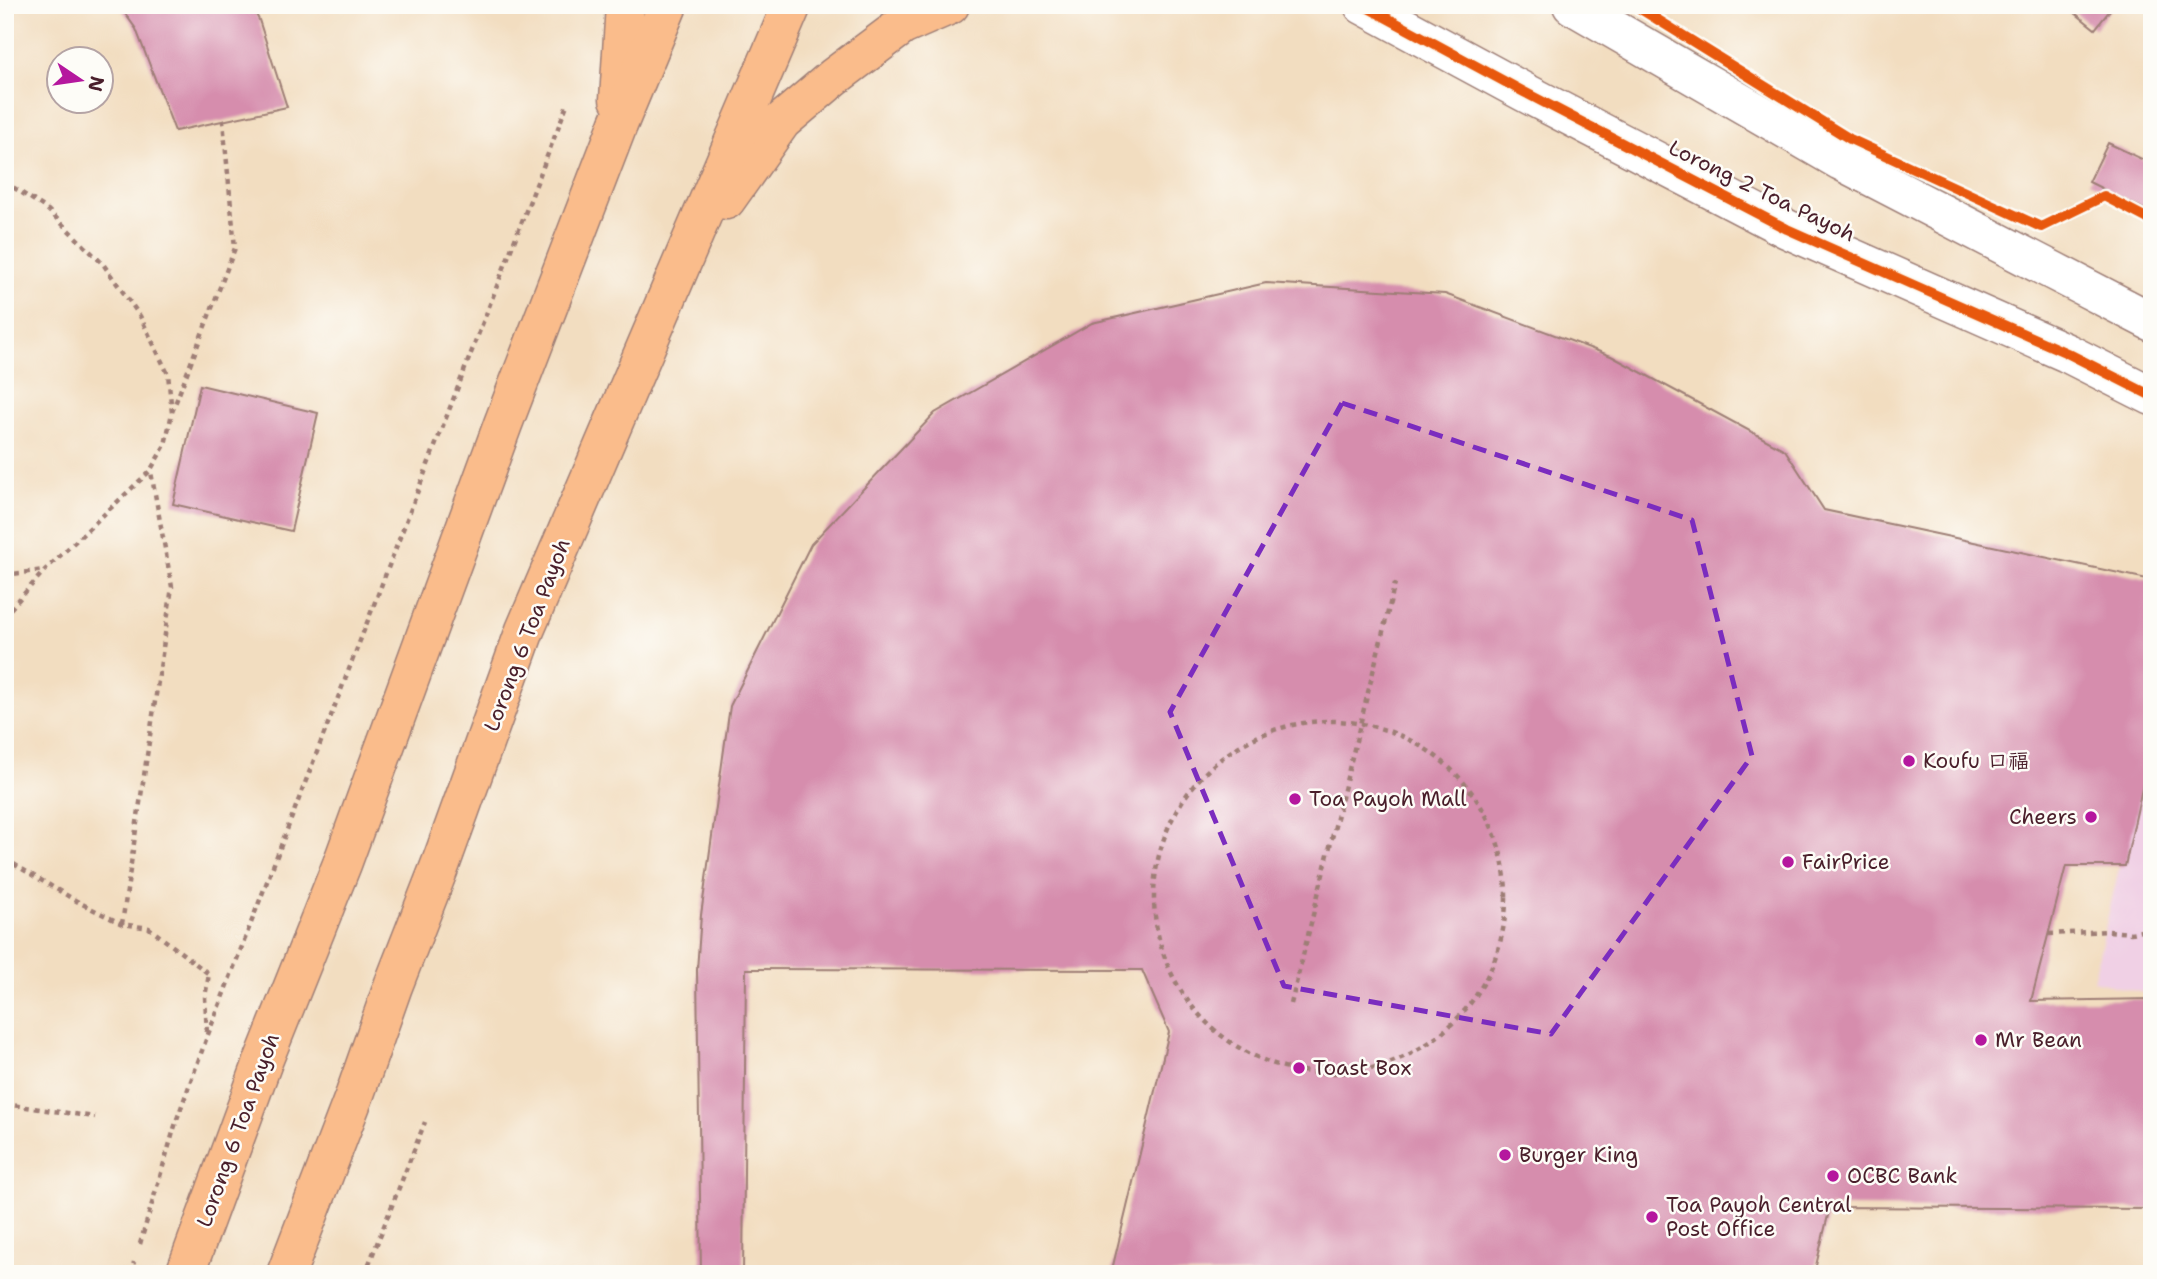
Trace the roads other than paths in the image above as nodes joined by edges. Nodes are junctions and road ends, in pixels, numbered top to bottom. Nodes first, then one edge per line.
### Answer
1 (625, 5) edge
2 (668, 5) edge
3 (792, 5) edge
4 (950, 5) edge
5 (1363, 5) edge
6 (1572, 5) edge
7 (618, 125) junction
8 (683, 262) junction
9 (2152, 322) edge
10 (2152, 396) edge
11 (185, 1274) edge
12 (286, 1274) edge

1 - 7 main road
2 - 7 main road, Lorong 6 Toa Payoh
3 - 8 main road, Lorong 6 Toa Payoh
4 - 8 main road
5 - 10 street, Lorong 2 Toa Payoh
6 - 9 street
7 - 11 main road, Lorong 6 Toa Payoh
8 - 12 main road, Lorong 6 Toa Payoh

